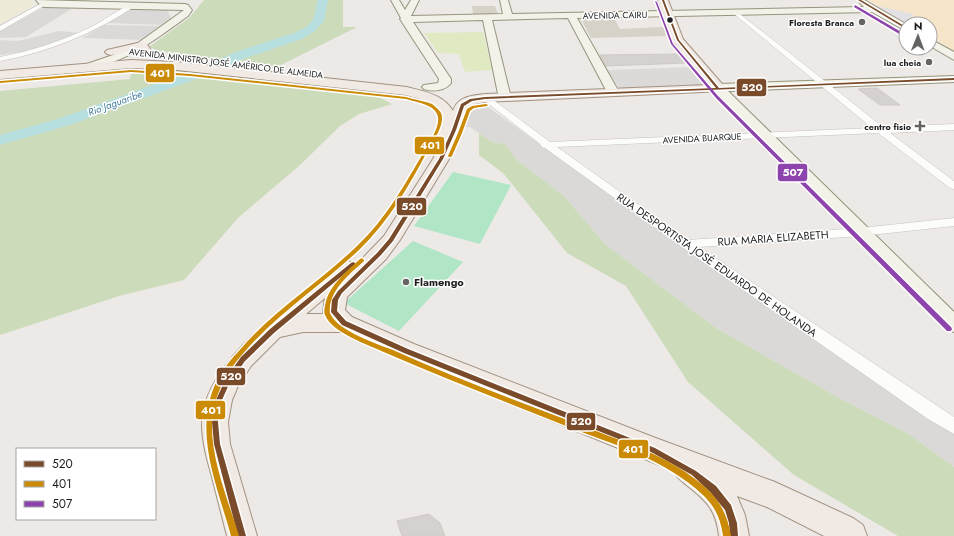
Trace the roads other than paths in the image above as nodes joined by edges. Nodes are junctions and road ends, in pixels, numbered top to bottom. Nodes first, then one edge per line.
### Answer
1 (415, 0) edge
2 (504, 0) edge
3 (663, 0) edge
4 (860, 0) edge
5 (42, 2) edge
6 (97, 3) edge
7 (396, 4) edge
8 (763, 4) dead end
9 (592, 5) dead end
10 (132, 6) junction
11 (178, 8) edge
12 (874, 9) junction
13 (772, 11) junction
14 (735, 12) junction
15 (667, 13) junction
16 (407, 14) junction
17 (598, 15) junction
18 (571, 16) junction
19 (508, 17) junction
20 (487, 18) junction
21 (898, 23) edge
22 (0, 29) edge
23 (938, 47) edge
24 (141, 50) junction
25 (954, 57) edge
26 (0, 58) edge
27 (55, 63) junction
28 (131, 64) junction
29 (85, 66) junction
30 (0, 69) edge
31 (282, 75) junction
32 (0, 76) edge
33 (954, 80) edge
34 (823, 84) junction
35 (718, 88) junction
36 (407, 91) junction
37 (428, 92) junction
38 (613, 92) junction
39 (504, 94) junction
40 (561, 95) junction
41 (485, 98) junction
42 (954, 127) edge
43 (879, 130) junction
44 (766, 135) junction
45 (545, 144) junction
46 (954, 186) edge
47 (954, 222) edge
48 (861, 232) junction
49 (687, 244) junction
50 (344, 323) junction
51 (954, 324) edge
52 (272, 331) junction
53 (954, 426) edge
54 (654, 450) junction
55 (242, 536) edge
56 (734, 536) edge
57 (852, 536) edge

1 - 16 main road
2 - 19 main road
3 - 15 main road
4 - 12 main road
5 - 6 main road
5 - 22 street
6 - 10 main road
7 - 16 main road
8 - 13 main road
9 - 17 main road
10 - 11 main road
10 - 26 street
11 - 24 main road
12 - 13 main road, AVENIDA CAIRU
12 - 21 main road
13 - 14 main road, AVENIDA CAIRU
14 - 15 main road, AVENIDA CAIRU
14 - 34 street
15 - 17 main road, AVENIDA CAIRU
15 - 35 main road
16 - 20 main road, AVENIDA CAIRU
16 - 37 main road
17 - 18 main road, AVENIDA CAIRU
18 - 19 main road, AVENIDA CAIRU
18 - 38 main road
19 - 20 main road, AVENIDA CAIRU
20 - 39 main road
23 - 25 main road
24 - 27 main road, AVENIDA MINISTRO JOSÉ AMÉRICO DE ALMEIDA
24 - 28 main road
24 - 29 main road
24 - 31 main road, AVENIDA MINISTRO JOSÉ AMÉRICO DE ALMEIDA
27 - 29 main road
27 - 30 main road, AVENIDA MINISTRO JOSÉ AMÉRICO DE ALMEIDA
28 - 29 main road, AVENIDA MINISTRO JOSÉ AMÉRICO DE ALMEIDA
28 - 31 main road, AVENIDA MINISTRO JOSÉ AMÉRICO DE ALMEIDA
29 - 32 main road, AVENIDA MINISTRO JOSÉ AMÉRICO DE ALMEIDA
31 - 36 main road, AVENIDA MINISTRO JOSÉ AMÉRICO DE ALMEIDA
31 - 37 main road, AVENIDA MINISTRO JOSÉ AMÉRICO DE ALMEIDA
33 - 34 main road
34 - 35 main road
34 - 43 street
35 - 38 main road
35 - 44 main road
36 - 37 main road, AVENIDA MINISTRO JOSÉ AMÉRICO DE ALMEIDA
36 - 39 main road
37 - 52 main road
38 - 40 main road
39 - 40 main road
40 - 41 main road
41 - 45 street, RUA DESPORTISTA JOSÉ EDUARDO DE HOLANDA
41 - 50 main road
42 - 43 street, AVENIDA BUARQUE
43 - 44 street, AVENIDA BUARQUE
43 - 46 street
44 - 45 street, AVENIDA BUARQUE
44 - 48 main road
45 - 49 street, RUA DESPORTISTA JOSÉ EDUARDO DE HOLANDA
47 - 48 street, RUA MARIA ELIZABETH
48 - 49 street, RUA MARIA ELIZABETH
48 - 51 main road
49 - 53 street, RUA DESPORTISTA JOSÉ EDUARDO DE HOLANDA
50 - 52 main road
50 - 54 main road
52 - 55 main road
54 - 56 main road
54 - 57 main road

